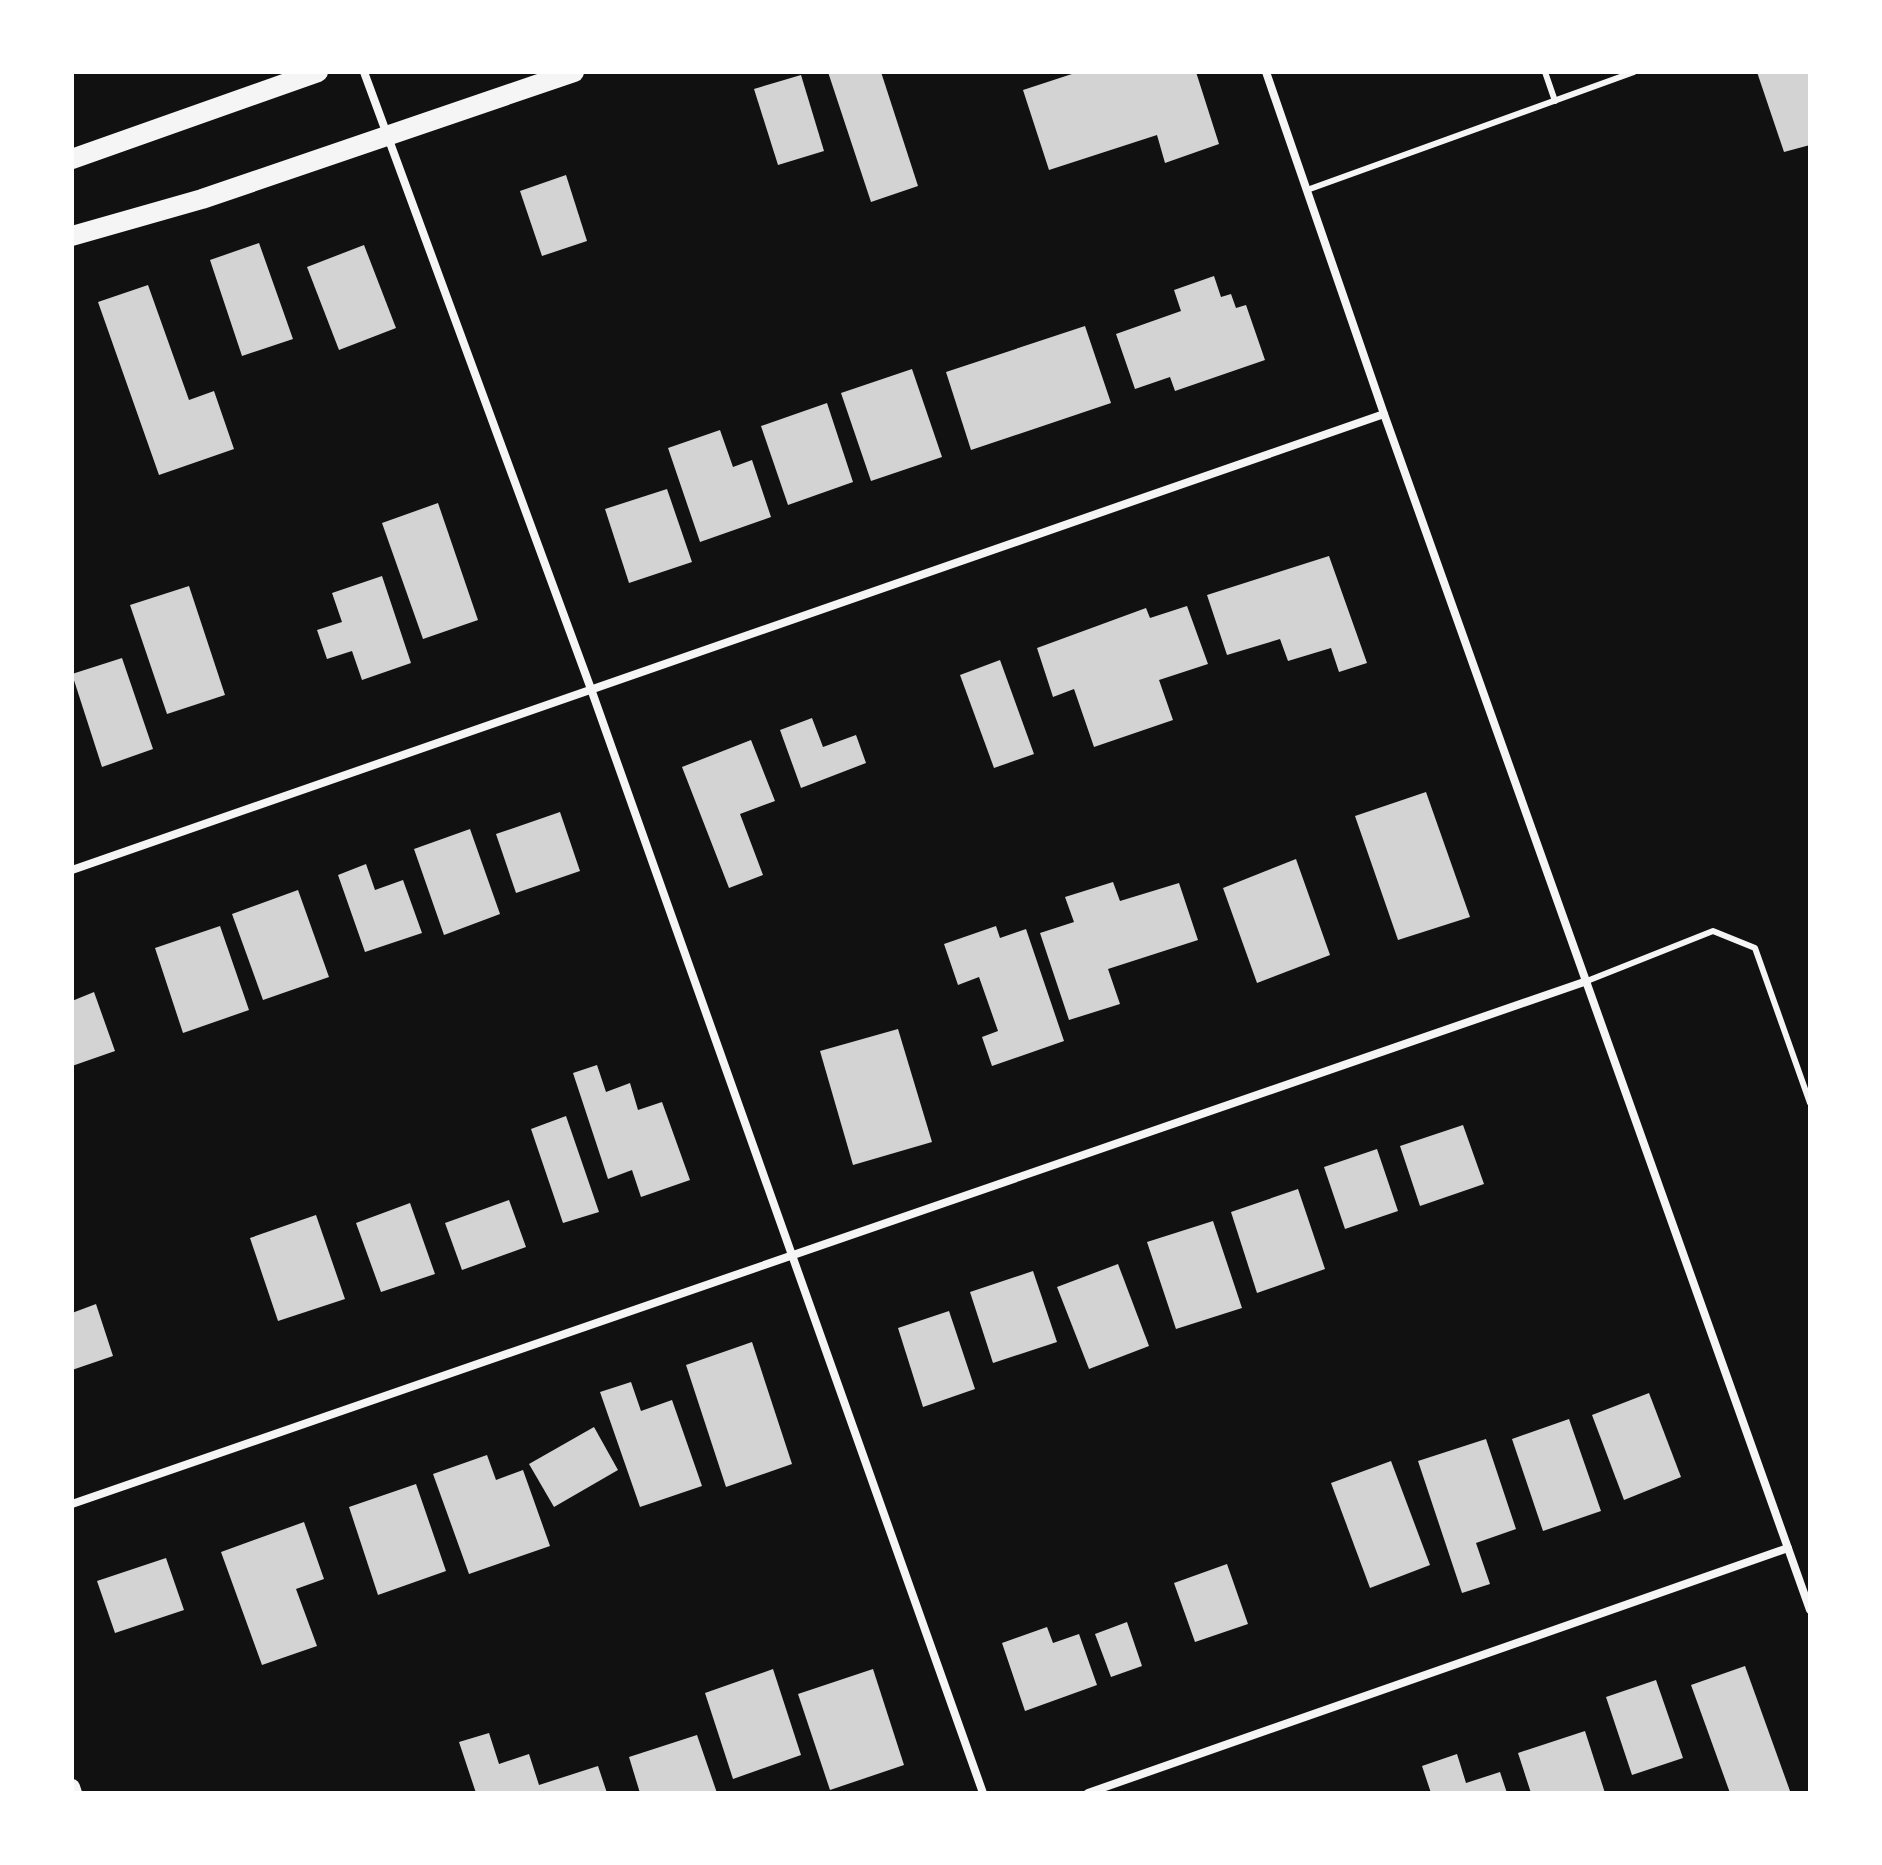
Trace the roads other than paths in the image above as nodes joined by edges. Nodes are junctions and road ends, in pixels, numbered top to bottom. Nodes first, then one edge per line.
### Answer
1 (318, 72) edge
2 (364, 72) edge
3 (574, 72) edge
4 (1266, 72) edge
5 (1545, 72) edge
6 (1634, 72) edge
7 (1555, 101) junction
8 (389, 135) junction
9 (72, 159) edge
10 (1307, 190) junction
11 (72, 236) edge
12 (1384, 414) junction
13 (591, 689) junction
14 (72, 870) edge
15 (1587, 981) junction
16 (1810, 1103) edge
17 (791, 1255) junction
18 (72, 1504) edge
19 (1788, 1548) junction
20 (1810, 1610) edge
21 (72, 1787) edge
22 (74, 1793) edge
23 (983, 1793) edge
24 (1088, 1793) edge

1 - 9 main road
2 - 8 street
3 - 8 main road
4 - 10 street
5 - 7 lane
6 - 7 lane
7 - 10 lane
8 - 11 main road
8 - 13 street
10 - 12 street
12 - 13 street
12 - 15 street
13 - 14 street
13 - 17 street
15 - 16 lane
15 - 17 street
15 - 19 street
17 - 18 street
17 - 23 street
19 - 20 street
19 - 24 street
21 - 22 main road

